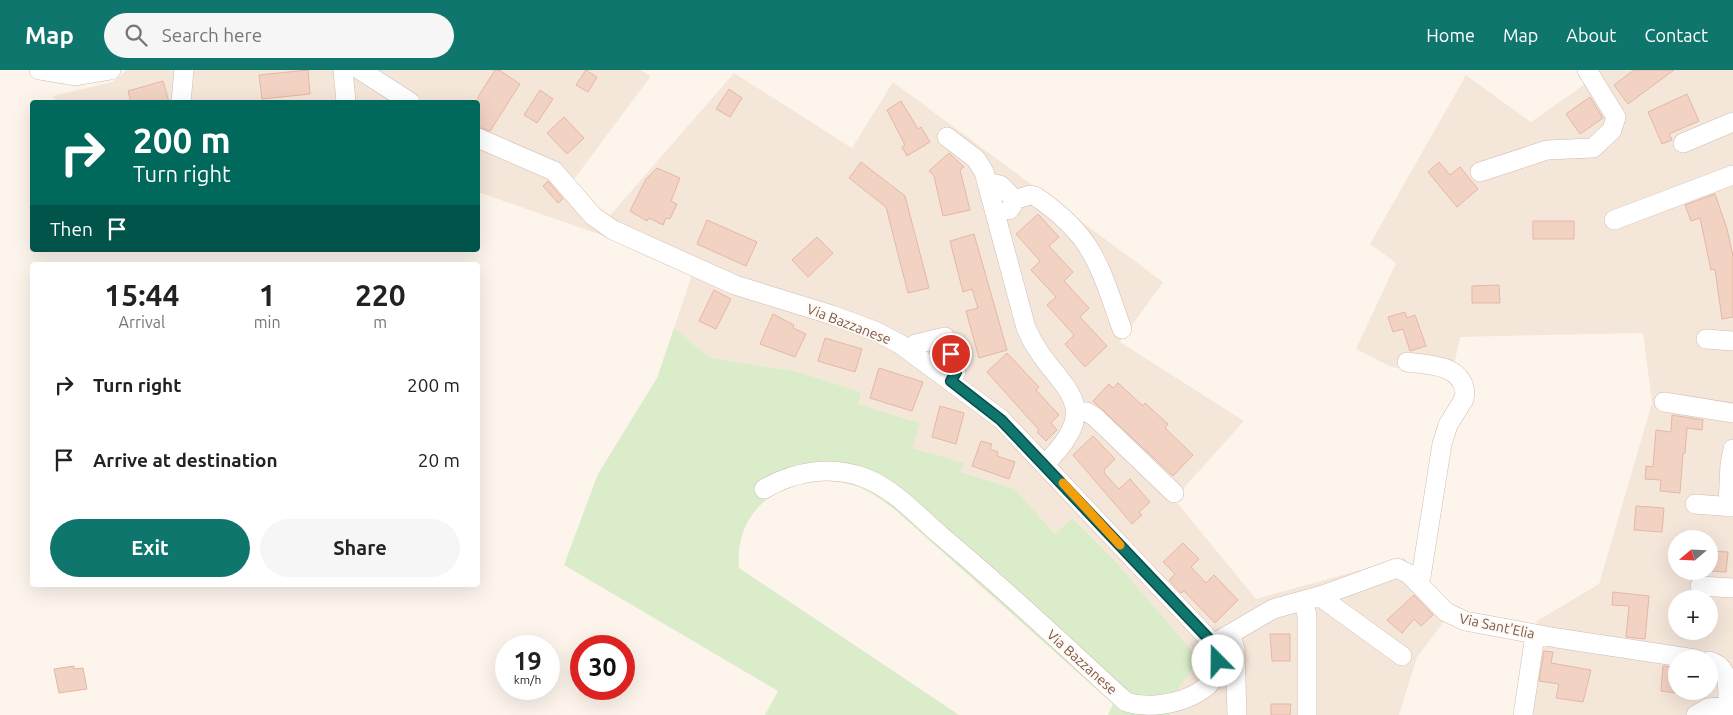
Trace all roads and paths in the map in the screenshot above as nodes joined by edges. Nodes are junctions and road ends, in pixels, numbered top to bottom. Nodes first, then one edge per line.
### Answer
1 (39, 70) edge
2 (111, 70) edge
3 (184, 70) edge
4 (343, 70) edge
5 (360, 70) edge
6 (1587, 70) edge
7 (181, 100) edge
8 (346, 100) edge
9 (407, 100) edge
10 (1733, 122) edge
11 (947, 137) dead end
12 (480, 139) edge
13 (1683, 143) dead end
14 (1480, 172) dead end
15 (1733, 175) edge
16 (988, 189) junction
17 (1014, 200) junction
18 (1614, 220) dead end
19 (997, 221) junction
20 (1122, 329) dead end
21 (1706, 338) dead end
22 (1733, 341) edge
23 (909, 350) junction
24 (1407, 362) dead end
25 (951, 381) junction
26 (1664, 402) dead end
27 (1075, 411) junction
28 (1733, 412) edge
29 (1733, 449) edge
30 (1045, 464) junction
31 (764, 489) dead end
32 (1174, 493) dead end
33 (1695, 504) dead end
34 (1731, 507) edge
35 (1417, 582) junction
36 (1700, 586) dead end
37 (1733, 588) edge
38 (1323, 595) junction
39 (1304, 600) junction
40 (1230, 635) junction
41 (1535, 635) junction
42 (1213, 644) junction
43 (1668, 655) edge
44 (1402, 656) dead end
45 (1718, 665) edge
46 (1728, 711) edge
47 (1237, 715) edge
48 (1306, 715) edge
49 (1523, 715) edge
50 (1696, 715) edge

1 - 2 street
3 - 7 street
4 - 8 street
5 - 9 street
6 - 14 street
10 - 13 street
11 - 16 street
12 - 23 street, Via Bazzanese
15 - 18 street
16 - 17 street
16 - 19 street
17 - 19 street
17 - 20 street
19 - 27 street
21 - 22 street
23 - 25 street, Via Bazzanese
23 - 25 street
24 - 35 street
25 - 30 street, Via Bazzanese
26 - 28 street
27 - 30 street
27 - 32 street
29 - 34 street
30 - 42 street, Via Bazzanese
31 - 42 street, Via Bazzanese
33 - 34 street
35 - 38 street, Via Sant'Elia
35 - 41 street, Via Sant'Elia
36 - 37 street
38 - 39 street, Via Sant'Elia
38 - 44 street
39 - 40 street, Via Sant'Elia
39 - 48 street
40 - 42 street, Via Sant'Elia
40 - 47 street
41 - 43 street, Via Sant'Elia
41 - 49 street
45 - 46 street
46 - 50 street

